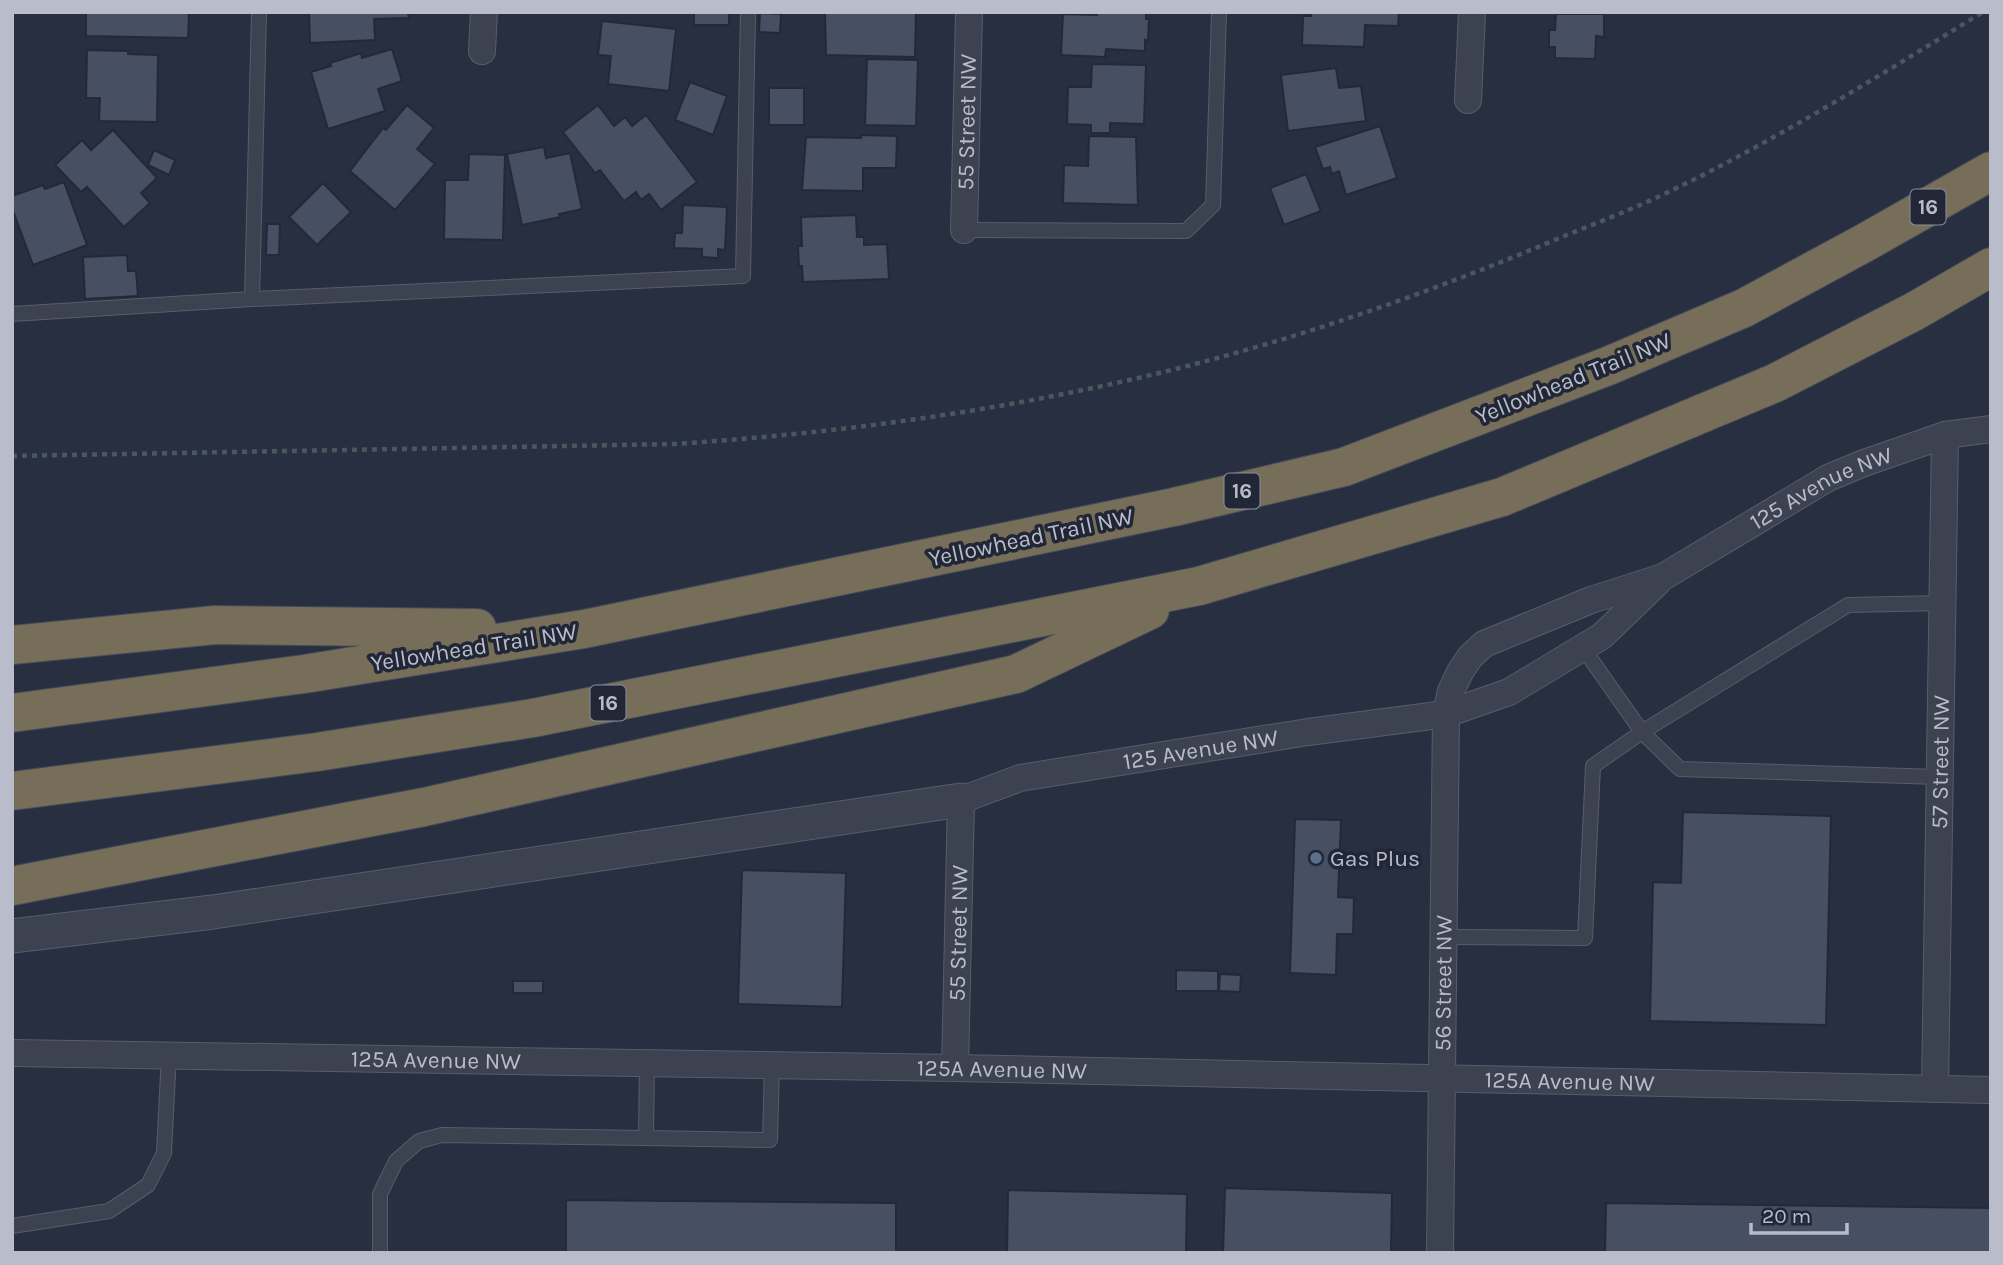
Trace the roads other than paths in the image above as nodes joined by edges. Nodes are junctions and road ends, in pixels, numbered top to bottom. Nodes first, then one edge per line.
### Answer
1 (259, 12) edge
2 (484, 12) edge
3 (748, 12) edge
4 (969, 12) edge
5 (1219, 12) edge
6 (1472, 12) edge
7 (482, 51) dead end
8 (1468, 100) dead end
9 (1991, 171) edge
10 (964, 230) joint
11 (1991, 267) edge
12 (252, 299) junction
13 (12, 314) edge
14 (1991, 429) edge
15 (1945, 435) junction
16 (1663, 577) junction
17 (1199, 586) junction
18 (1942, 603) junction
19 (584, 629) junction
20 (12, 645) edge
21 (1583, 648) junction
22 (12, 713) edge
23 (1446, 714) junction
24 (1642, 732) junction
25 (1939, 776) junction
26 (12, 791) edge
27 (961, 800) junction
28 (12, 886) edge
29 (12, 936) edge
30 (1444, 937) junction
31 (12, 1053) edge
32 (169, 1054) junction
33 (647, 1062) junction
34 (772, 1065) junction
35 (955, 1068) junction
36 (1443, 1078) junction
37 (1934, 1089) junction
38 (1991, 1090) edge
39 (646, 1138) junction
40 (12, 1226) edge
41 (380, 1253) edge
42 (1440, 1253) edge

1 - 12 lane
2 - 7 street
3 - 12 lane
4 - 10 street, 55 Street NW
5 - 10 lane
6 - 8 street
9 - 19 highway, Yellowhead Trail NW / 16
11 - 17 highway, 16
12 - 13 lane
14 - 15 street, 125 Avenue NW
15 - 16 street, 125 Avenue NW
15 - 18 street, 57 Street NW
16 - 21 street, 125 Avenue NW
16 - 23 street, 125 Avenue NW
17 - 26 highway, 16
17 - 28 highway
18 - 24 lane
18 - 25 street, 57 Street NW
19 - 20 highway
19 - 22 highway, Yellowhead Trail NW / 16
21 - 23 street, 125 Avenue NW
21 - 24 lane
23 - 27 street, 125 Avenue NW
23 - 30 street, 56 Street NW
24 - 25 lane
24 - 30 lane
25 - 37 street, 57 Street NW
27 - 29 street
27 - 35 street, 55 Street NW
30 - 36 street, 56 Street NW
31 - 32 street, 125A Avenue NW
32 - 33 street, 125A Avenue NW
32 - 40 lane
33 - 34 street, 125A Avenue NW
33 - 39 lane
34 - 35 street, 125A Avenue NW
34 - 39 lane
35 - 36 street, 125A Avenue NW
36 - 37 street, 125A Avenue NW
36 - 42 street, 56 Street NW
37 - 38 street, 125A Avenue NW
39 - 41 lane

